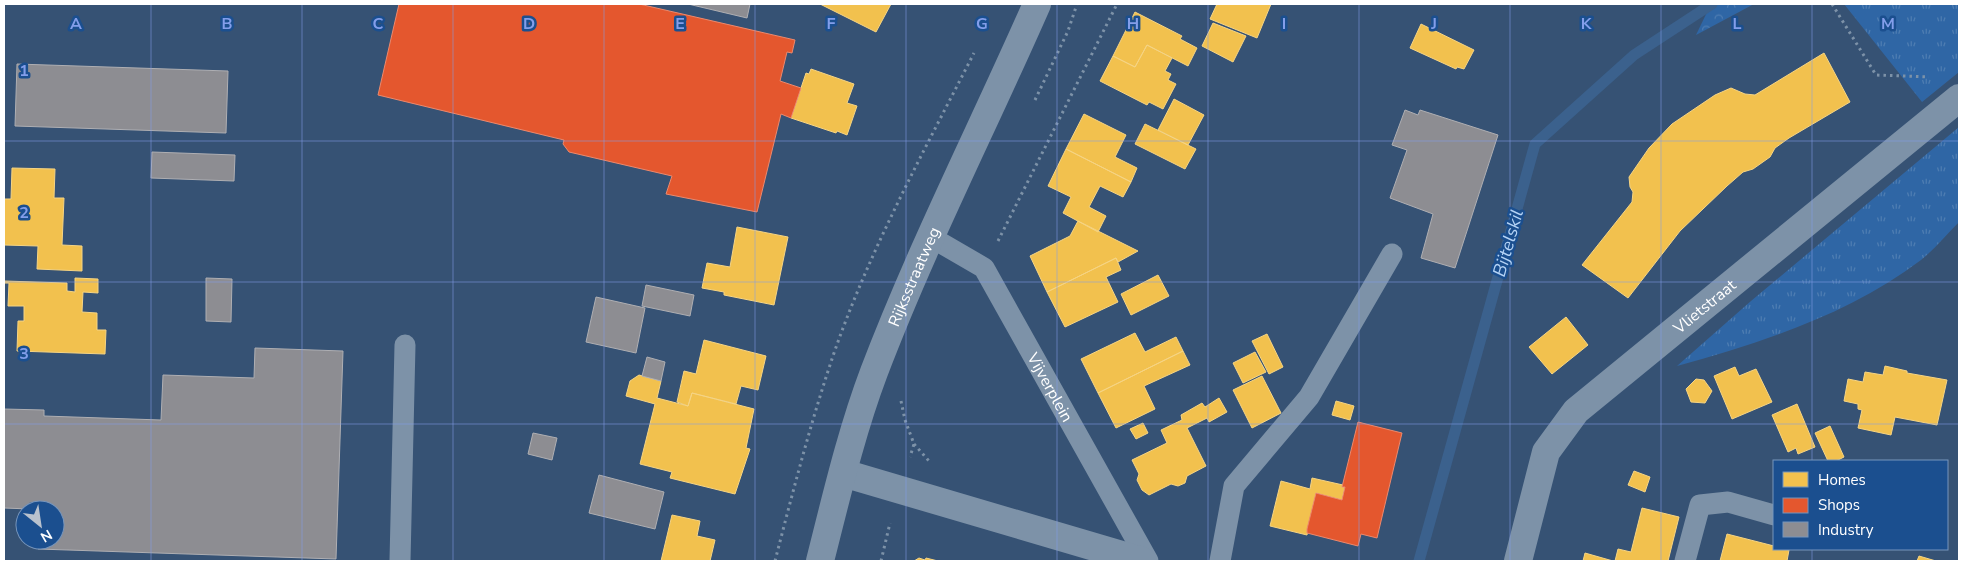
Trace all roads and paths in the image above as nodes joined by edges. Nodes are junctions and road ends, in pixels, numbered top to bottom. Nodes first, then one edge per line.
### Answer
1 (1037, 4) edge
2 (1117, 4) edge
3 (1832, 4) edge
4 (1931, 78) dead end
5 (1959, 98) edge
6 (930, 236) junction
7 (1392, 254) dead end
8 (984, 268) junction
9 (405, 344) dead end
10 (843, 473) junction
11 (1773, 515) edge
12 (400, 561) edge
13 (820, 561) edge
14 (1142, 561) edge
15 (1148, 561) edge
16 (1220, 561) edge
17 (1518, 561) edge
18 (1685, 561) edge

1 - 6 street, Rijksstraatweg
2 - 8 path
3 - 4 path
5 - 17 street, Vlietstraat
6 - 8 lane
6 - 10 street, Rijksstraatweg
7 - 16 lane
8 - 15 lane, Vijverplein
9 - 12 lane
10 - 13 street, Rijksstraatweg
10 - 14 street
11 - 18 lane

